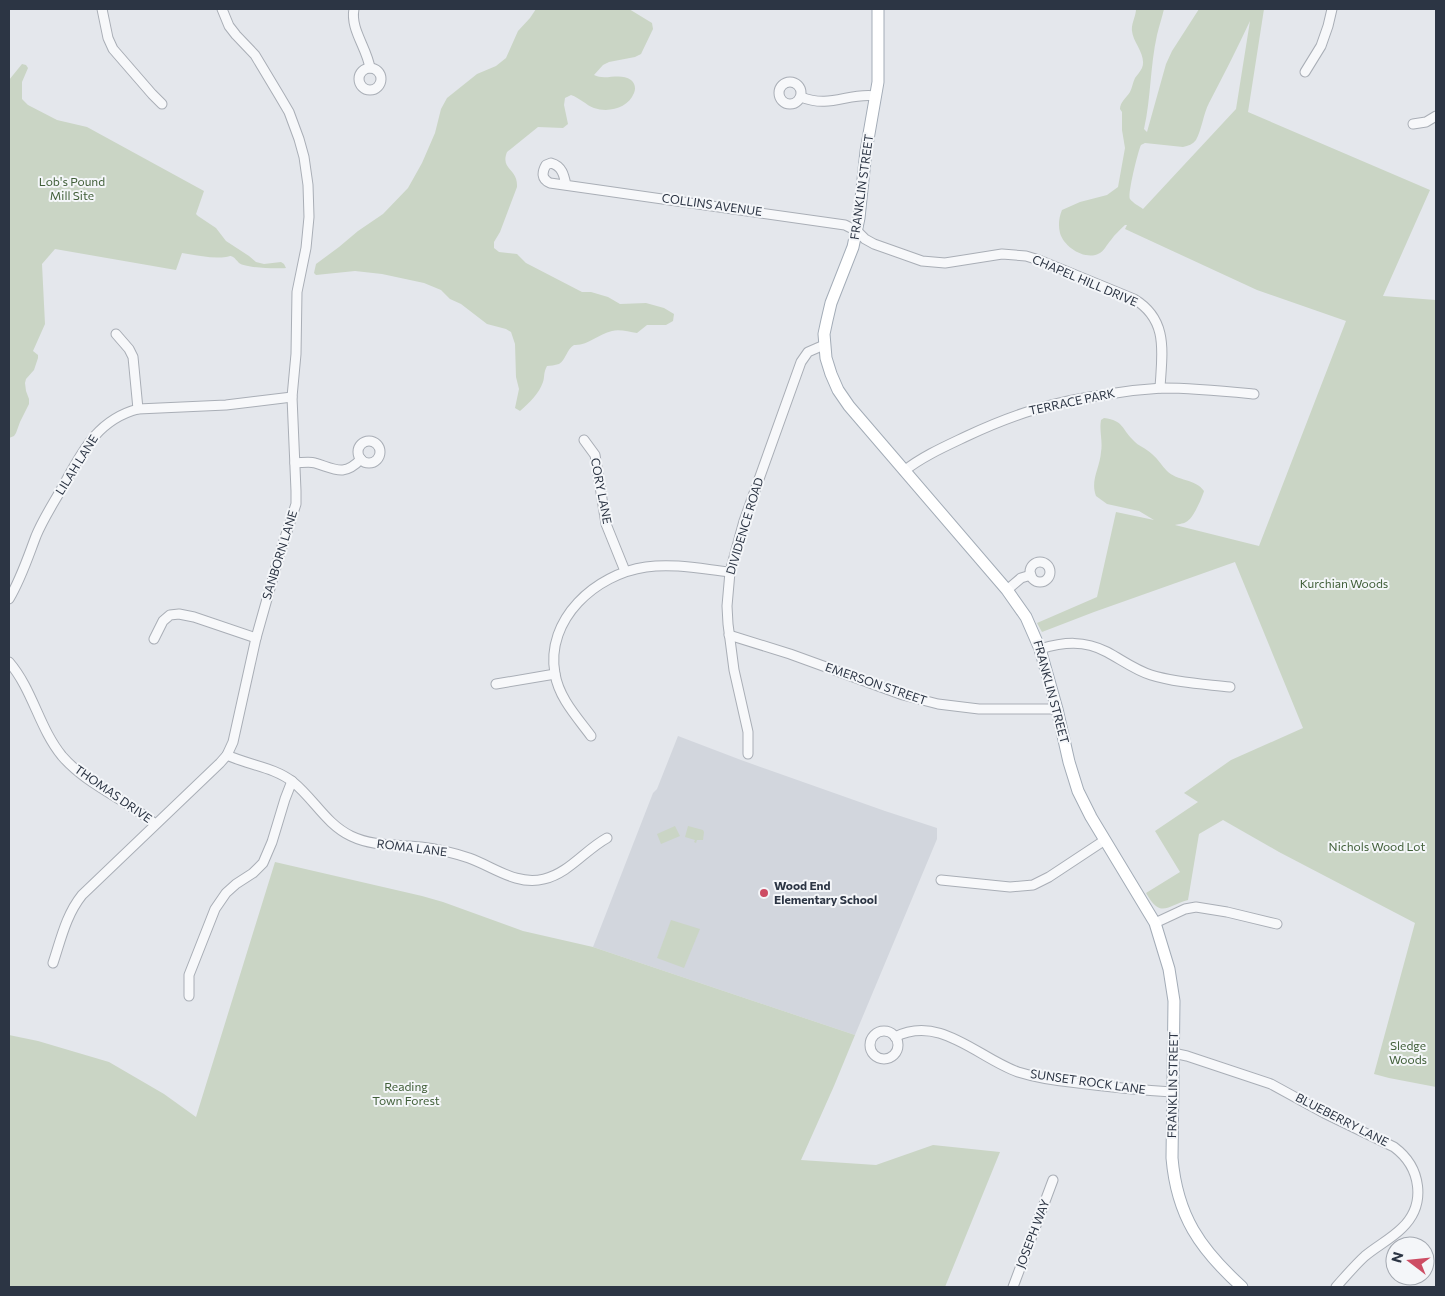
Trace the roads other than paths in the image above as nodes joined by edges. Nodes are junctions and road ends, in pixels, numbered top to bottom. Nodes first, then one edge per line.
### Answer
1 (102, 9) edge
2 (222, 9) edge
3 (354, 9) edge
4 (878, 9) edge
5 (1332, 9) edge
6 (370, 68) dead end
7 (1305, 72) dead end
8 (876, 96) junction
9 (801, 97) dead end
10 (162, 104) dead end
11 (1436, 116) edge
12 (1413, 124) dead end
13 (566, 185) dead end
14 (857, 231) junction
15 (116, 334) dead end
16 (824, 344) junction
17 (1160, 388) junction
18 (1254, 394) dead end
19 (292, 397) junction
20 (138, 409) junction
21 (584, 440) dead end
22 (361, 459) dead end
23 (294, 463) junction
24 (904, 471) junction
25 (625, 571) junction
26 (730, 572) junction
27 (1031, 575) dead end
28 (1007, 590) junction
29 (9, 598) edge
30 (729, 635) junction
31 (256, 638) junction
32 (154, 639) dead end
33 (1040, 649) junction
34 (9, 662) edge
35 (555, 674) junction
36 (496, 684) dead end
37 (1230, 687) dead end
38 (1057, 709) junction
39 (592, 736) dead end
40 (748, 754) dead end
41 (227, 755) junction
42 (292, 781) junction
43 (155, 824) junction
44 (607, 838) dead end
45 (1105, 840) junction
46 (941, 880) dead end
47 (1155, 922) junction
48 (1277, 924) dead end
49 (53, 963) dead end
50 (189, 996) dead end
51 (895, 1037) dead end
52 (1173, 1053) junction
53 (1172, 1092) junction
54 (1053, 1180) dead end
55 (1013, 1287) edge
56 (1242, 1287) edge
57 (1336, 1287) edge

1 - 10 street
2 - 19 street, SANBORN LANE
3 - 6 street
4 - 8 main road, FRANKLIN STREET
5 - 7 street
8 - 9 street
8 - 14 main road, FRANKLIN STREET
11 - 12 street
13 - 14 street, COLLINS AVENUE
14 - 16 main road, FRANKLIN STREET
14 - 17 street, CHAPEL HILL DRIVE
15 - 20 street
16 - 24 main road, FRANKLIN STREET
16 - 26 street, DIVIDENCE ROAD
17 - 18 street, TERRACE PARK
17 - 24 street, TERRACE PARK
19 - 20 street, LILAH LANE
19 - 23 street, SANBORN LANE
20 - 29 street, LILAH LANE
21 - 25 street, CORY LANE
22 - 23 street
23 - 31 street, SANBORN LANE
24 - 28 main road, FRANKLIN STREET
25 - 26 street
25 - 35 street
26 - 30 street, DIVIDENCE ROAD
27 - 28 street
28 - 33 main road, FRANKLIN STREET
30 - 38 street, EMERSON STREET
30 - 40 street, DIVIDENCE ROAD
31 - 32 street
31 - 41 street, SANBORN LANE
33 - 37 street
33 - 38 main road, FRANKLIN STREET
34 - 43 street, THOMAS DRIVE
35 - 36 street
35 - 39 street
38 - 45 main road, FRANKLIN STREET
41 - 42 street, ROMA LANE
41 - 43 street, SANBORN LANE
42 - 44 street, ROMA LANE
42 - 50 street
43 - 49 street, SANBORN LANE
45 - 46 street
45 - 47 main road, FRANKLIN STREET
47 - 48 street
47 - 52 main road, FRANKLIN STREET
51 - 53 street, SUNSET ROCK LANE
52 - 53 main road, FRANKLIN STREET
52 - 57 street, BLUEBERRY LANE
53 - 56 main road, FRANKLIN STREET
54 - 55 street, JOSEPH WAY

